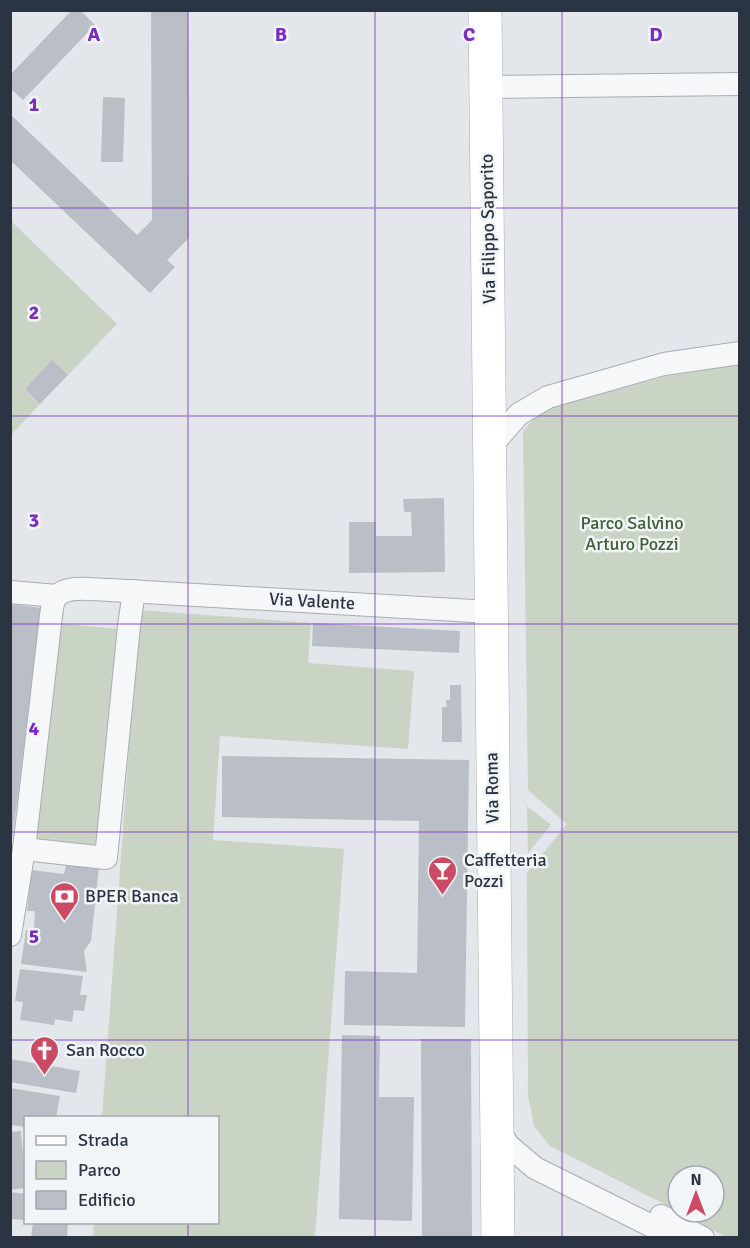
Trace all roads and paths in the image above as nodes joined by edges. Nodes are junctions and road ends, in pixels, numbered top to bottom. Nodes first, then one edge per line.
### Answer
1 (485, 10) edge
2 (740, 84) edge
3 (486, 87) junction
4 (740, 352) edge
5 (490, 447) junction
6 (134, 591) junction
7 (10, 592) edge
8 (57, 596) junction
9 (490, 612) junction
10 (24, 849) junction
11 (10, 935) edge
12 (495, 1125) junction
13 (527, 1160) junction
14 (498, 1238) edge
15 (676, 1238) edge
16 (703, 1238) edge

1 - 3 street, Via Filippo Saporito
2 - 3 street
3 - 5 street, Via Filippo Saporito
4 - 5 street
5 - 9 street, Via Roma
6 - 8 street, Via Valente
6 - 9 street, Via Valente
6 - 10 street
7 - 8 street, Via Valente
8 - 10 street
9 - 12 street, Via Roma
10 - 11 street
12 - 13 street
12 - 14 street, Via Roma
13 - 15 street
13 - 16 street

